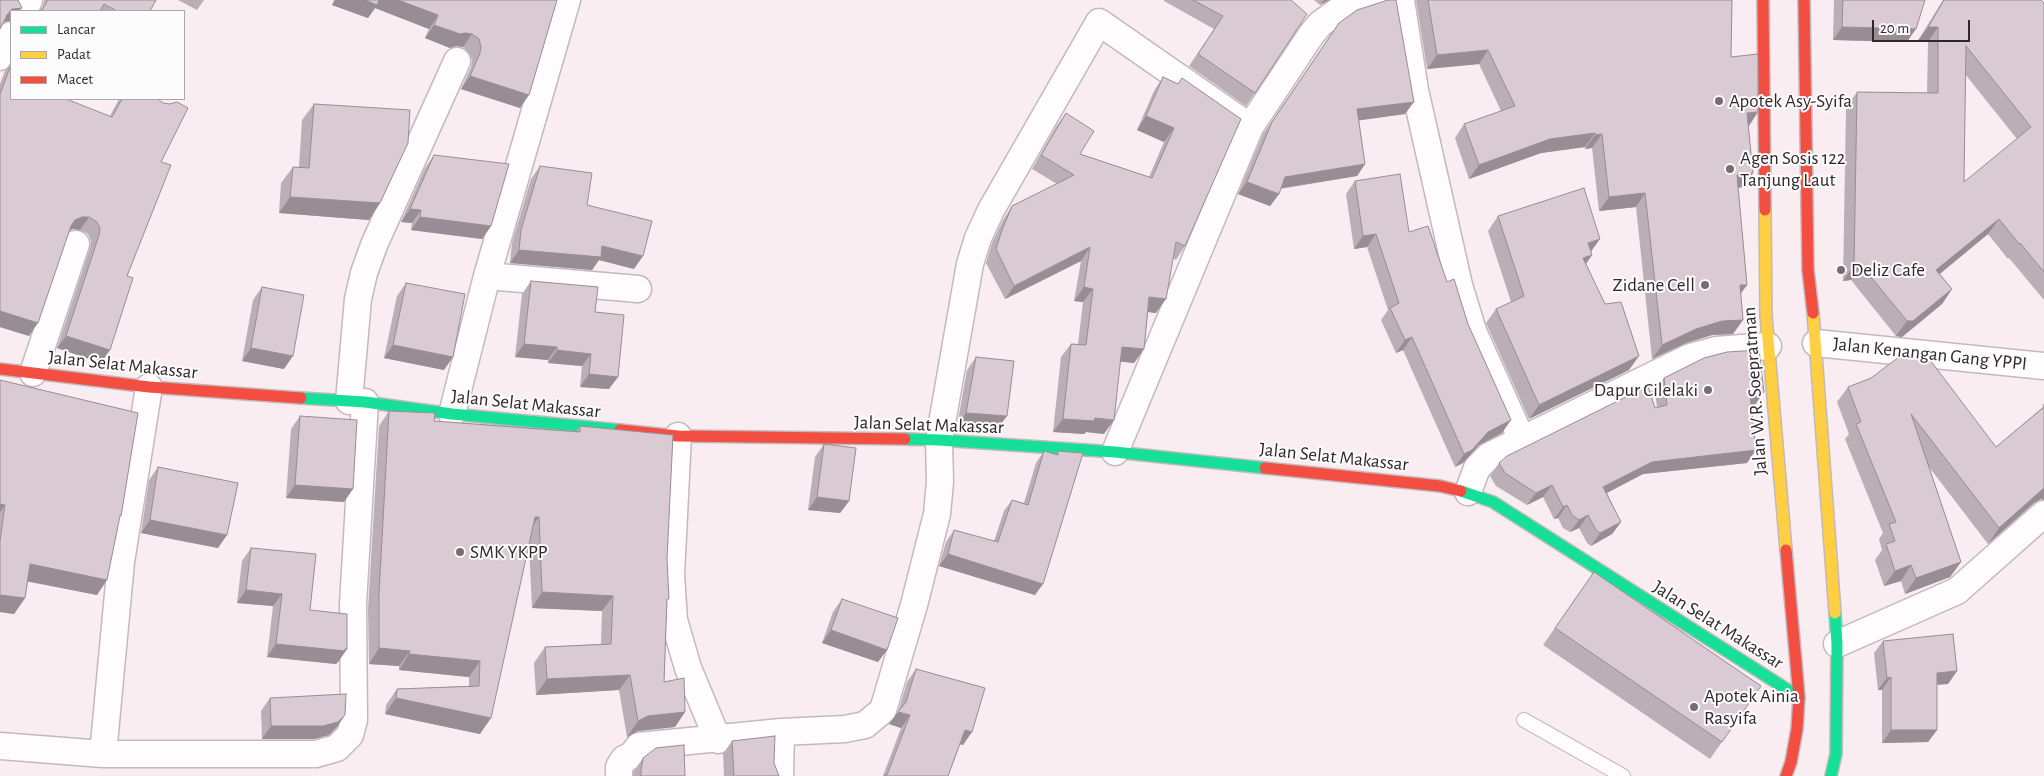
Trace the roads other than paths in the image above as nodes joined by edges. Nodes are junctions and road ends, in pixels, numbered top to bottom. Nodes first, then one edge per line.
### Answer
1 (567, 0) edge
2 (1372, 0) edge
3 (1401, 0) edge
4 (1763, 0) edge
5 (1804, 0) edge
6 (10, 37) edge
7 (0, 57) edge
8 (457, 61) dead end
9 (1250, 127) junction
10 (76, 244) dead end
11 (487, 276) junction
12 (638, 289) dead end
13 (1816, 343) junction
14 (1768, 346) junction
15 (2044, 366) edge
16 (0, 369) edge
17 (33, 373) junction
18 (149, 387) junction
19 (357, 402) junction
20 (452, 414) junction
21 (678, 436) junction
22 (939, 440) junction
23 (1522, 440) junction
24 (1115, 452) junction
25 (1468, 492) junction
26 (2044, 514) edge
27 (1837, 644) junction
28 (1799, 697) junction
29 (1524, 720) dead end
30 (781, 732) junction
31 (718, 740) junction
32 (0, 746) edge
33 (103, 754) junction
34 (619, 776) edge
35 (780, 776) edge
36 (1623, 776) edge
37 (1786, 776) edge
38 (1831, 776) edge

1 - 11 street
2 - 9 street
3 - 23 street
4 - 14 street, Jalan W.R. Soepratman
5 - 13 street
6 - 7 street
8 - 19 street
9 - 22 street
9 - 24 street
10 - 17 street
11 - 12 street
11 - 20 street
13 - 15 street, Jalan Kenangan Gang YPPI
13 - 27 street
14 - 23 street
14 - 28 street, Jalan W.R. Soepratman
16 - 17 street, Jalan Selat Makassar
17 - 18 street, Jalan Selat Makassar
18 - 19 street, Jalan Selat Makassar
18 - 33 street
19 - 20 street, Jalan Selat Makassar
19 - 33 street
20 - 21 street, Jalan Selat Makassar
21 - 22 street, Jalan Selat Makassar
21 - 31 street
22 - 24 street, Jalan Selat Makassar
22 - 30 street
23 - 25 street
24 - 25 street, Jalan Selat Makassar
25 - 28 street, Jalan Selat Makassar
26 - 27 street
27 - 38 street
28 - 37 street, Jalan W.R. Soepratman
29 - 36 lane
30 - 31 street
30 - 35 street
31 - 34 street
32 - 33 street

